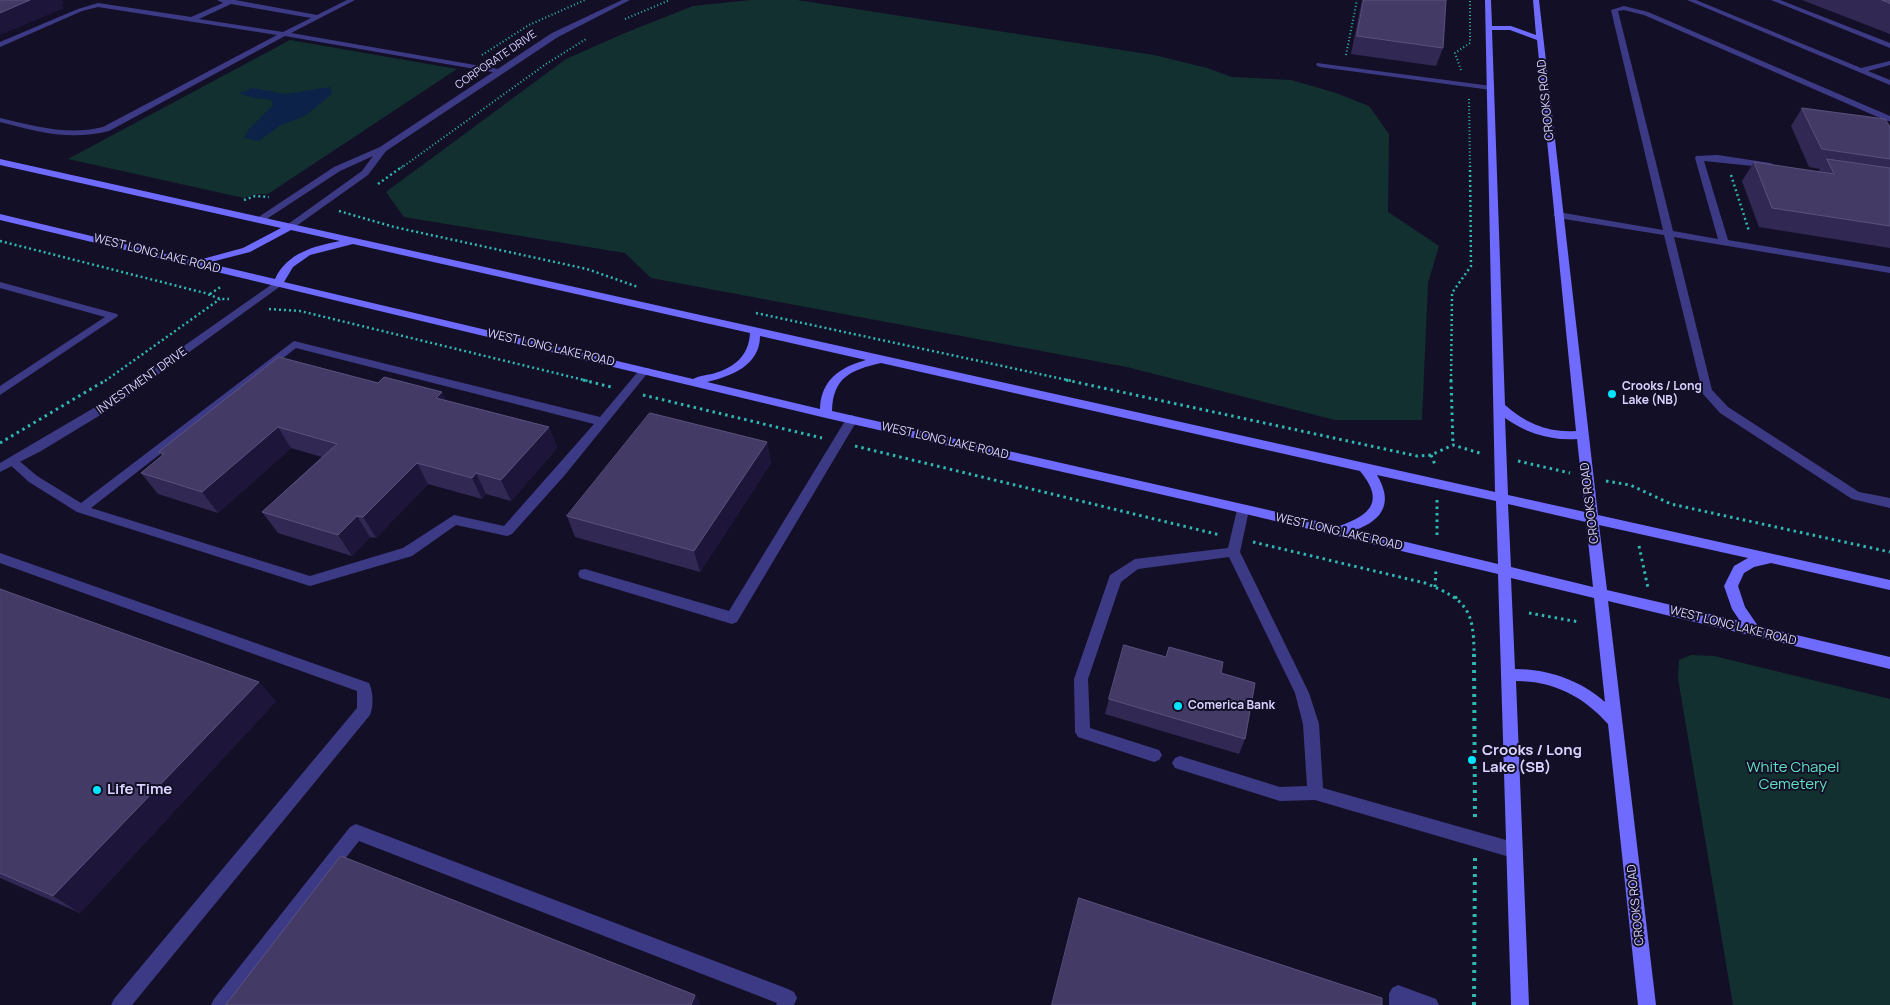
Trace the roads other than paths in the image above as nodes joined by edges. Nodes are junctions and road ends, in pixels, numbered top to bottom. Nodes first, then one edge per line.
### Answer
1 (220, 0) edge
2 (352, 0) edge
3 (627, 0) edge
4 (1488, 0) edge
5 (1536, 0) edge
6 (1690, 0) edge
7 (1774, 0) edge
8 (232, 1) edge
9 (319, 16) junction
10 (193, 19) junction
11 (1488, 28) junction
12 (284, 34) junction
13 (1540, 39) junction
14 (0, 45) edge
15 (1890, 46) edge
16 (1890, 63) edge
17 (1320, 65) dead end
18 (498, 70) junction
19 (1860, 71) junction
20 (1890, 84) edge
21 (1491, 88) junction
22 (1890, 119) edge
23 (0, 120) edge
24 (383, 149) junction
25 (0, 162) edge
26 (1782, 168) edge
27 (1558, 215) junction
28 (0, 217) edge
29 (258, 220) junction
30 (289, 227) junction
31 (1669, 233) junction
32 (359, 242) junction
33 (1724, 242) junction
34 (189, 262) junction
35 (1890, 270) edge
36 (278, 283) junction
37 (0, 285) edge
38 (756, 330) junction
39 (885, 359) junction
40 (645, 370) junction
41 (690, 381) junction
42 (0, 391) edge
43 (1499, 406) junction
44 (826, 414) junction
45 (852, 419) junction
46 (603, 422) junction
47 (1582, 435) junction
48 (13, 462) junction
49 (1364, 466) junction
50 (0, 468) edge
51 (1502, 497) junction
52 (1890, 503) edge
53 (81, 510) junction
54 (1244, 510) junction
55 (1592, 518) junction
56 (1337, 532) junction
57 (1233, 552) junction
58 (0, 558) edge
59 (1776, 559) junction
60 (1505, 571) junction
61 (585, 574) dead end
62 (1890, 585) edge
63 (1601, 594) junction
64 (1755, 632) junction
65 (1890, 663) edge
66 (1508, 676) junction
67 (1616, 724) junction
68 (1154, 755) dead end
69 (1180, 763) dead end
70 (1314, 793) junction
71 (1513, 850) junction
72 (120, 1005) edge
73 (220, 1005) edge
74 (785, 1005) edge
75 (1398, 1005) edge
76 (1430, 1005) edge
77 (1520, 1005) edge
78 (1646, 1005) edge

1 - 8 street
2 - 9 street
3 - 18 street, CORPORATE DRIVE
4 - 11 main road
5 - 13 main road, CROOKS ROAD
6 - 19 street
7 - 15 street
8 - 9 street
8 - 10 street
9 - 12 street
10 - 12 street
10 - 14 street
11 - 13 main road
11 - 21 main road
12 - 18 street
12 - 23 street
13 - 27 main road, CROOKS ROAD
16 - 19 street
17 - 21 street
18 - 24 street, CORPORATE DRIVE
19 - 20 street
21 - 43 main road
22 - 31 street
24 - 29 street, CORPORATE DRIVE
24 - 30 street, CORPORATE DRIVE
25 - 29 main road
26 - 33 street
27 - 31 street
27 - 47 main road, CROOKS ROAD
28 - 34 main road, WEST LONG LAKE ROAD
29 - 30 main road
30 - 32 main road
30 - 34 main road
31 - 33 street
31 - 52 street
32 - 36 main road
32 - 38 main road
33 - 35 street
34 - 36 main road, WEST LONG LAKE ROAD
36 - 40 main road, WEST LONG LAKE ROAD
36 - 48 street, INVESTMENT DRIVE
37 - 42 street
38 - 39 main road
38 - 41 main road
39 - 44 main road
39 - 49 main road
40 - 41 main road, WEST LONG LAKE ROAD
40 - 46 street
41 - 44 main road, WEST LONG LAKE ROAD
43 - 47 main road
43 - 51 main road
44 - 45 main road, WEST LONG LAKE ROAD
45 - 54 main road, WEST LONG LAKE ROAD
45 - 61 street
46 - 53 street
46 - 53 street
47 - 55 main road, CROOKS ROAD
48 - 50 street, INVESTMENT DRIVE
48 - 53 street
49 - 51 main road
49 - 56 main road
51 - 55 main road
51 - 60 main road
54 - 56 main road, WEST LONG LAKE ROAD
54 - 57 street
55 - 59 main road
55 - 63 main road, CROOKS ROAD
56 - 60 main road, WEST LONG LAKE ROAD
57 - 68 street
57 - 70 street
58 - 72 street
59 - 62 main road
59 - 64 main road
60 - 63 main road, WEST LONG LAKE ROAD
60 - 66 main road
63 - 64 main road, WEST LONG LAKE ROAD
63 - 67 main road, CROOKS ROAD
64 - 65 main road, WEST LONG LAKE ROAD
66 - 67 main road
66 - 71 main road
67 - 78 main road, CROOKS ROAD
69 - 70 street
70 - 71 street
71 - 77 main road
73 - 74 street
75 - 76 street

